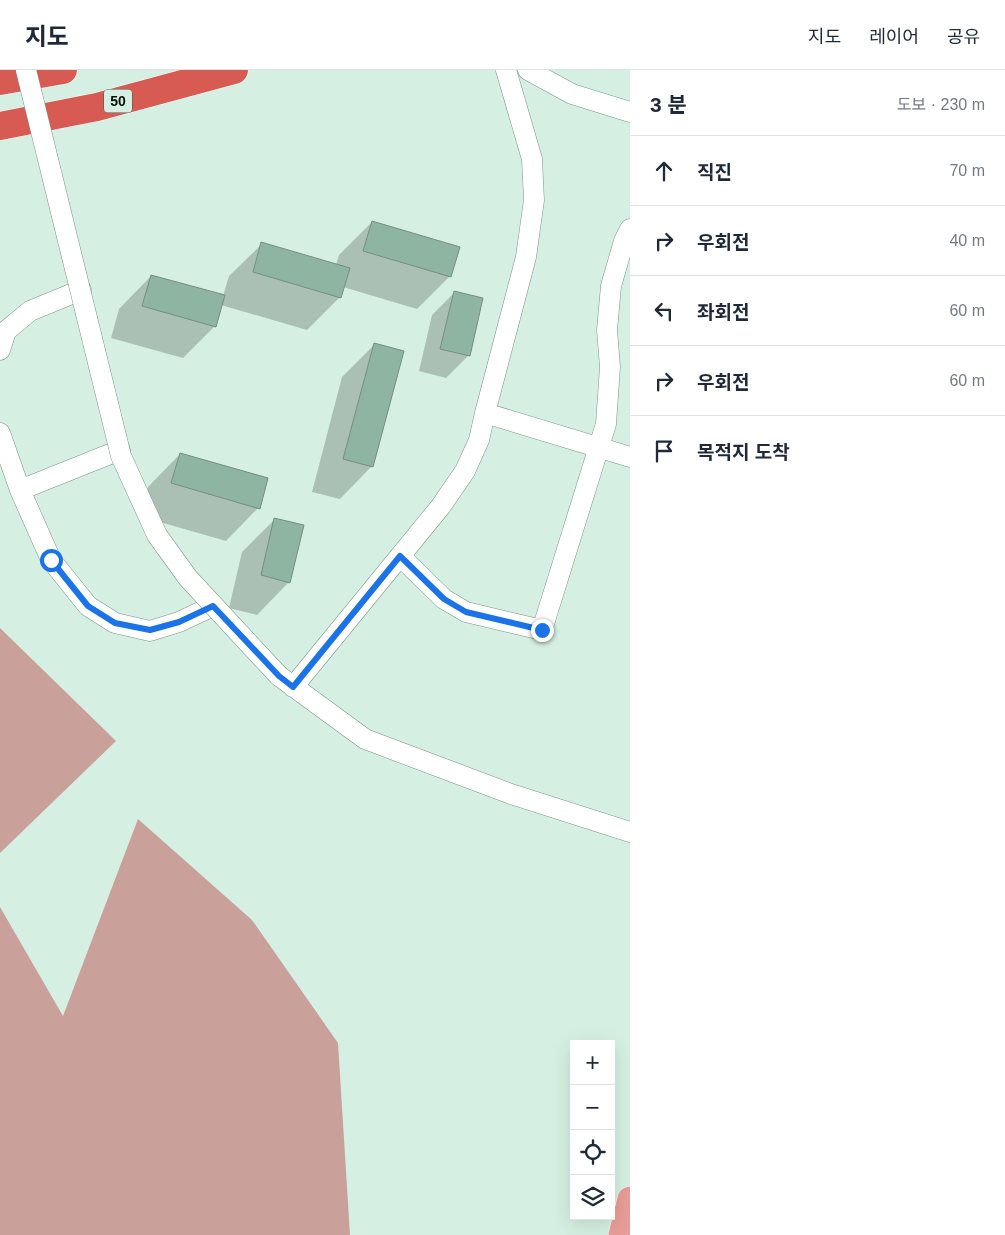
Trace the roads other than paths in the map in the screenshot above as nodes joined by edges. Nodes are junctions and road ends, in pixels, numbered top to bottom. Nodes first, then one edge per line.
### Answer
1 (26, 70) edge
2 (63, 70) edge
3 (234, 70) edge
4 (506, 70) edge
5 (528, 70) edge
6 (0, 81) edge
7 (630, 112) edge
8 (0, 126) edge
9 (630, 229) edge
10 (81, 290) junction
11 (0, 350) edge
12 (486, 413) junction
13 (0, 432) edge
14 (599, 448) junction
15 (120, 450) junction
16 (630, 457) edge
17 (20, 490) junction
18 (400, 556) junction
19 (213, 606) junction
20 (286, 682) junction
21 (628, 830) edge
22 (630, 1199) edge
23 (621, 1235) edge

1 - 10 street, bridge
2 - 6 highway
3 - 8 highway, 50
4 - 12 street
5 - 7 street
9 - 14 street
10 - 11 street
10 - 15 street, bridge
12 - 14 street
12 - 18 street
13 - 17 street
14 - 16 street
14 - 18 street
15 - 17 street
15 - 19 street, bridge
17 - 19 street
18 - 20 street
19 - 20 street, bridge
20 - 21 street
22 - 23 main road

